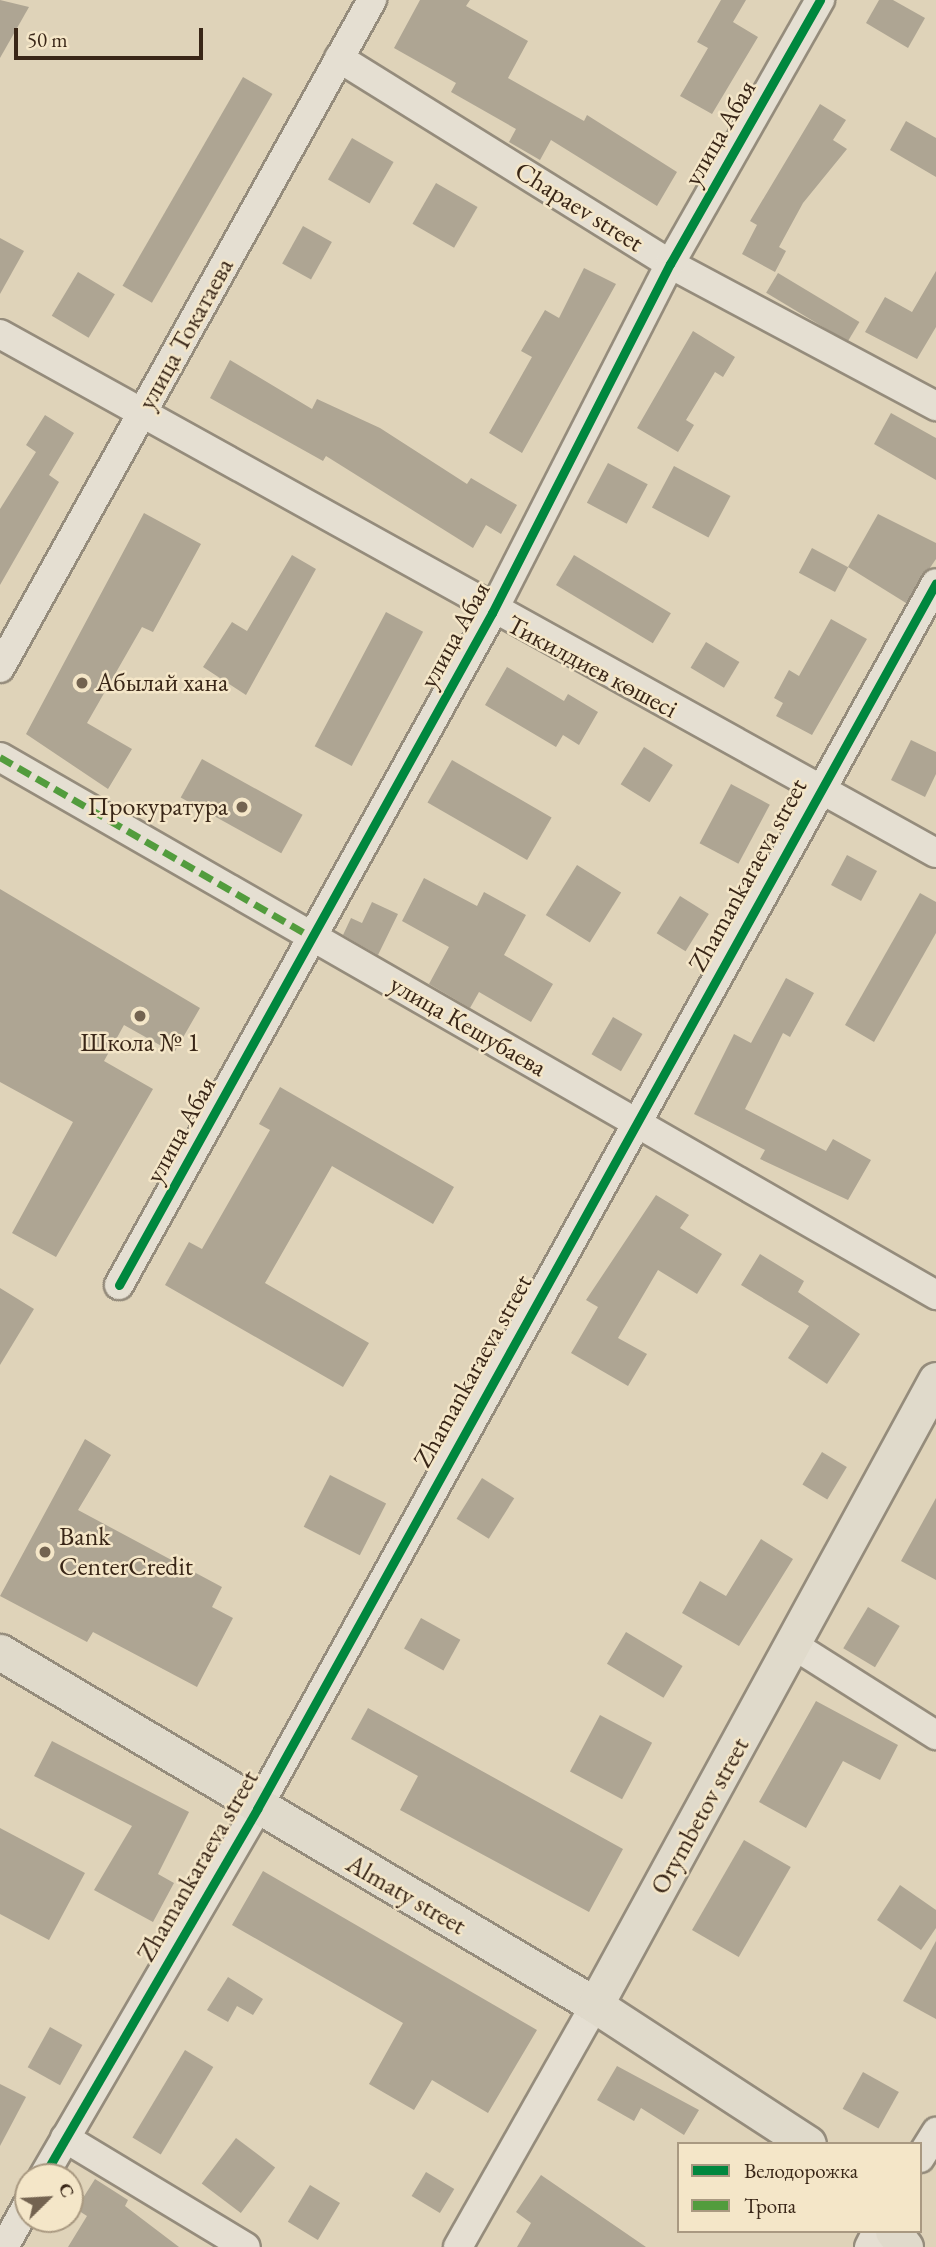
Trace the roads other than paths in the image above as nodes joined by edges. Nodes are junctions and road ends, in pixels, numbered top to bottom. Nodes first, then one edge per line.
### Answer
1 (372, 0) edge
2 (820, 0) edge
3 (339, 58) junction
4 (670, 264) junction
5 (0, 334) edge
6 (936, 406) edge
7 (142, 413) junction
8 (936, 583) edge
9 (492, 613) junction
10 (0, 668) edge
11 (0, 757) edge
12 (820, 790) junction
13 (936, 853) edge
14 (312, 937) junction
15 (634, 1120) junction
16 (119, 1285) dead end
17 (936, 1296) edge
18 (936, 1380) edge
19 (795, 1646) junction
20 (0, 1652) edge
21 (936, 1735) edge
22 (257, 1809) junction
23 (595, 2005) junction
24 (936, 2132) edge
25 (65, 2138) junction
26 (805, 2142) edge
27 (922, 2155) edge
28 (51, 2163) edge
29 (14, 2229) edge
30 (4, 2247) edge
31 (246, 2247) edge
32 (458, 2247) edge

1 - 3 street, улица Токатаева
2 - 4 street, улица Абая
3 - 4 street, Chapaev street
3 - 7 street, улица Токатаева
4 - 6 street, Chapaev street
4 - 9 street, улица Абая
5 - 7 street, Тикилдиев көшесі
7 - 9 street, Тикилдиев көшесі
7 - 10 street, улица Токатаева
8 - 12 street, Zhamankaraeva street
9 - 12 street, Тикилдиев көшесі
9 - 14 street, улица Абая
11 - 14 street, улица Кешубаева
12 - 13 street, Тикилдиев көшесі
12 - 15 street, Zhamankaraeva street
14 - 15 street, улица Кешубаева
14 - 16 street, улица Абая
15 - 17 street, улица Кешубаева
15 - 22 street, Zhamankaraeva street
18 - 19 main road, Orymbetov street
19 - 21 street
19 - 23 main road, Orymbetov street
20 - 22 main road, Almaty street
22 - 23 main road, Almaty street
22 - 25 street, Zhamankaraeva street
23 - 26 main road, Almaty street
23 - 32 street, Orymbetov street
24 - 27 street
25 - 28 street, Zhamankaraeva street
25 - 31 street
29 - 30 street

